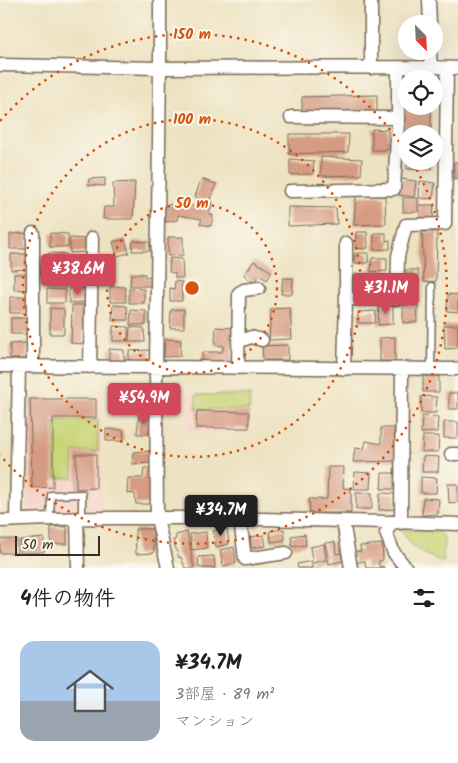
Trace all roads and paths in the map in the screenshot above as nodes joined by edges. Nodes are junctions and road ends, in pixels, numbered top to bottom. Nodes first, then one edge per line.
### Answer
1 (160, 0) edge
2 (371, 0) edge
3 (429, 0) edge
4 (430, 15) edge
5 (430, 60) edge
6 (0, 65) edge
7 (430, 66) junction
8 (398, 67) junction
9 (160, 68) junction
10 (371, 68) junction
11 (452, 68) edge
12 (291, 117) dead end
13 (398, 118) junction
14 (452, 144) edge
15 (290, 191) dead end
16 (33, 233) dead end
17 (92, 238) dead end
18 (346, 243) dead end
19 (432, 286) dead end
20 (259, 288) dead end
21 (346, 300) junction
22 (262, 340) dead end
23 (238, 342) junction
24 (0, 366) edge
25 (19, 366) junction
26 (33, 367) junction
27 (90, 367) junction
28 (156, 367) junction
29 (238, 368) junction
30 (344, 369) junction
31 (402, 369) junction
32 (431, 369) junction
33 (458, 369) edge
34 (79, 518) junction
35 (157, 518) junction
36 (50, 519) junction
37 (240, 519) junction
38 (16, 520) junction
39 (0, 521) edge
40 (343, 521) junction
41 (397, 522) junction
42 (458, 524) edge
43 (286, 553) dead end
44 (78, 568) edge
45 (168, 568) edge
46 (351, 568) edge
47 (406, 568) edge

1 - 9 street
2 - 10 street
3 - 4 street
5 - 7 street
6 - 9 street
7 - 8 street
7 - 11 street
8 - 10 street
8 - 13 street
9 - 10 street
9 - 28 street
11 - 14 street
12 - 13 street
13 - 15 street
14 - 21 street
16 - 26 street
17 - 27 street
18 - 21 street
19 - 32 lane
20 - 23 street
21 - 30 street
22 - 23 street
23 - 29 street
24 - 25 street
25 - 26 street
25 - 38 street
26 - 27 street
27 - 28 street
28 - 29 street
28 - 35 street
29 - 30 street
30 - 31 street
31 - 32 street
31 - 41 street
32 - 33 street
34 - 35 street
34 - 36 street
34 - 36 lane
34 - 44 street
35 - 37 street
35 - 45 street
36 - 38 street
37 - 40 street
37 - 43 street
38 - 39 street
40 - 41 street
40 - 46 street
41 - 42 street
41 - 47 street

